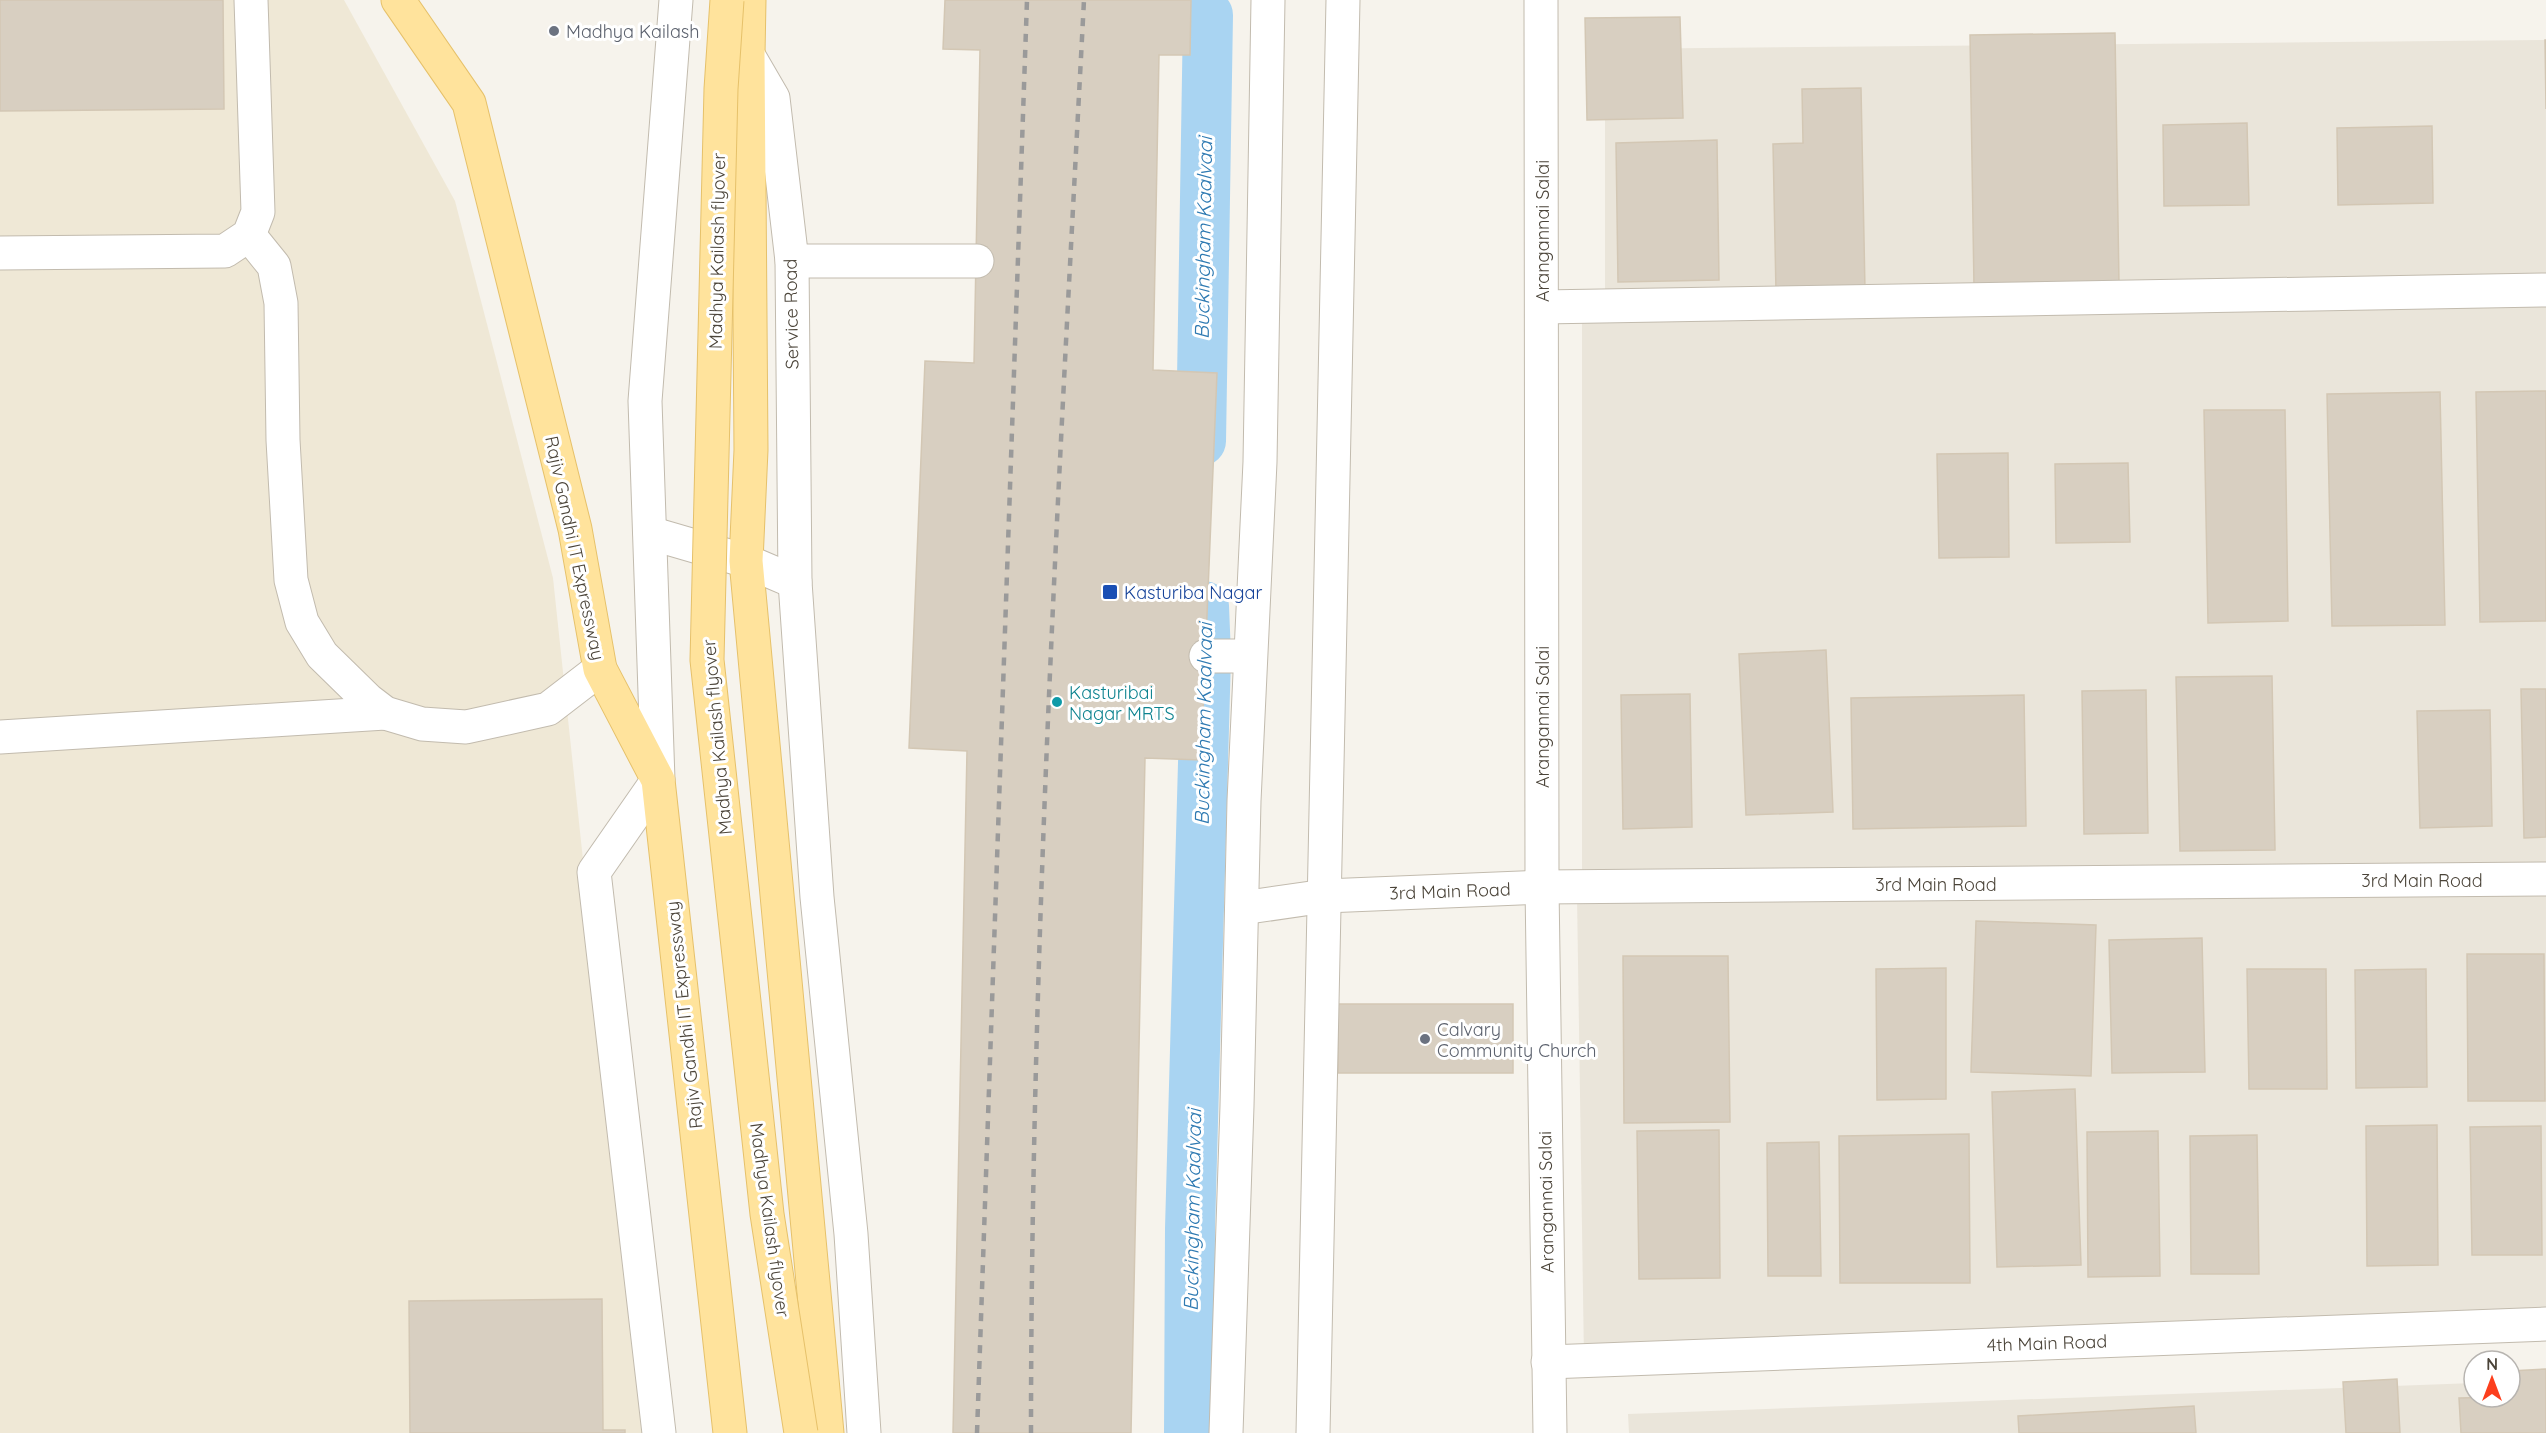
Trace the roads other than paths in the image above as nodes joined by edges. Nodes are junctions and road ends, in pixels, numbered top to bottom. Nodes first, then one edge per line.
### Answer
1 (251, 0) edge
2 (398, 0) edge
3 (676, 0) edge
4 (728, 0) edge
5 (750, 0) edge
6 (1268, 0) edge
7 (1343, 0) edge
8 (1541, 0) edge
9 (748, 55) junction
10 (249, 235) junction
11 (0, 253) edge
12 (792, 261) junction
13 (977, 261) dead end
14 (2546, 290) edge
15 (1542, 308) junction
16 (650, 533) junction
17 (746, 561) junction
18 (795, 582) junction
19 (600, 669) junction
20 (385, 713) junction
21 (0, 737) edge
22 (658, 780) junction
23 (2546, 879) edge
24 (1542, 887) junction
25 (1325, 896) junction
26 (1242, 908) junction
27 (2546, 1324) edge
28 (1548, 1362) junction
29 (659, 1433) edge
30 (730, 1433) edge
31 (801, 1433) edge
32 (827, 1433) edge
33 (864, 1433) edge
34 (1226, 1433) edge
35 (1313, 1433) edge
36 (1550, 1433) edge

1 - 10 street
2 - 19 main road, Rajiv Gandhi IT Expressway
3 - 16 street
4 - 31 main road, Madhya Kailash flyover, bridge
5 - 9 main road
6 - 26 street
7 - 25 street
8 - 15 street, Arangannai Salai
9 - 12 street, Service Road
9 - 17 main road
10 - 11 street
10 - 20 street
12 - 13 street
12 - 18 street, Service Road
14 - 15 street
15 - 24 street, Arangannai Salai
16 - 17 street
16 - 22 street
17 - 18 street
17 - 32 main road
18 - 33 street, Service Road
19 - 20 street
19 - 22 main road, Rajiv Gandhi IT Expressway
20 - 21 street
22 - 29 street
22 - 30 main road, Rajiv Gandhi IT Expressway
23 - 24 street, 3rd Main Road
24 - 25 street, 3rd Main Road
24 - 28 street, Arangannai Salai
25 - 26 street, 3rd Main Road
25 - 35 street
26 - 34 street
27 - 28 street, 4th Main Road
28 - 36 street, Arangannai Salai

